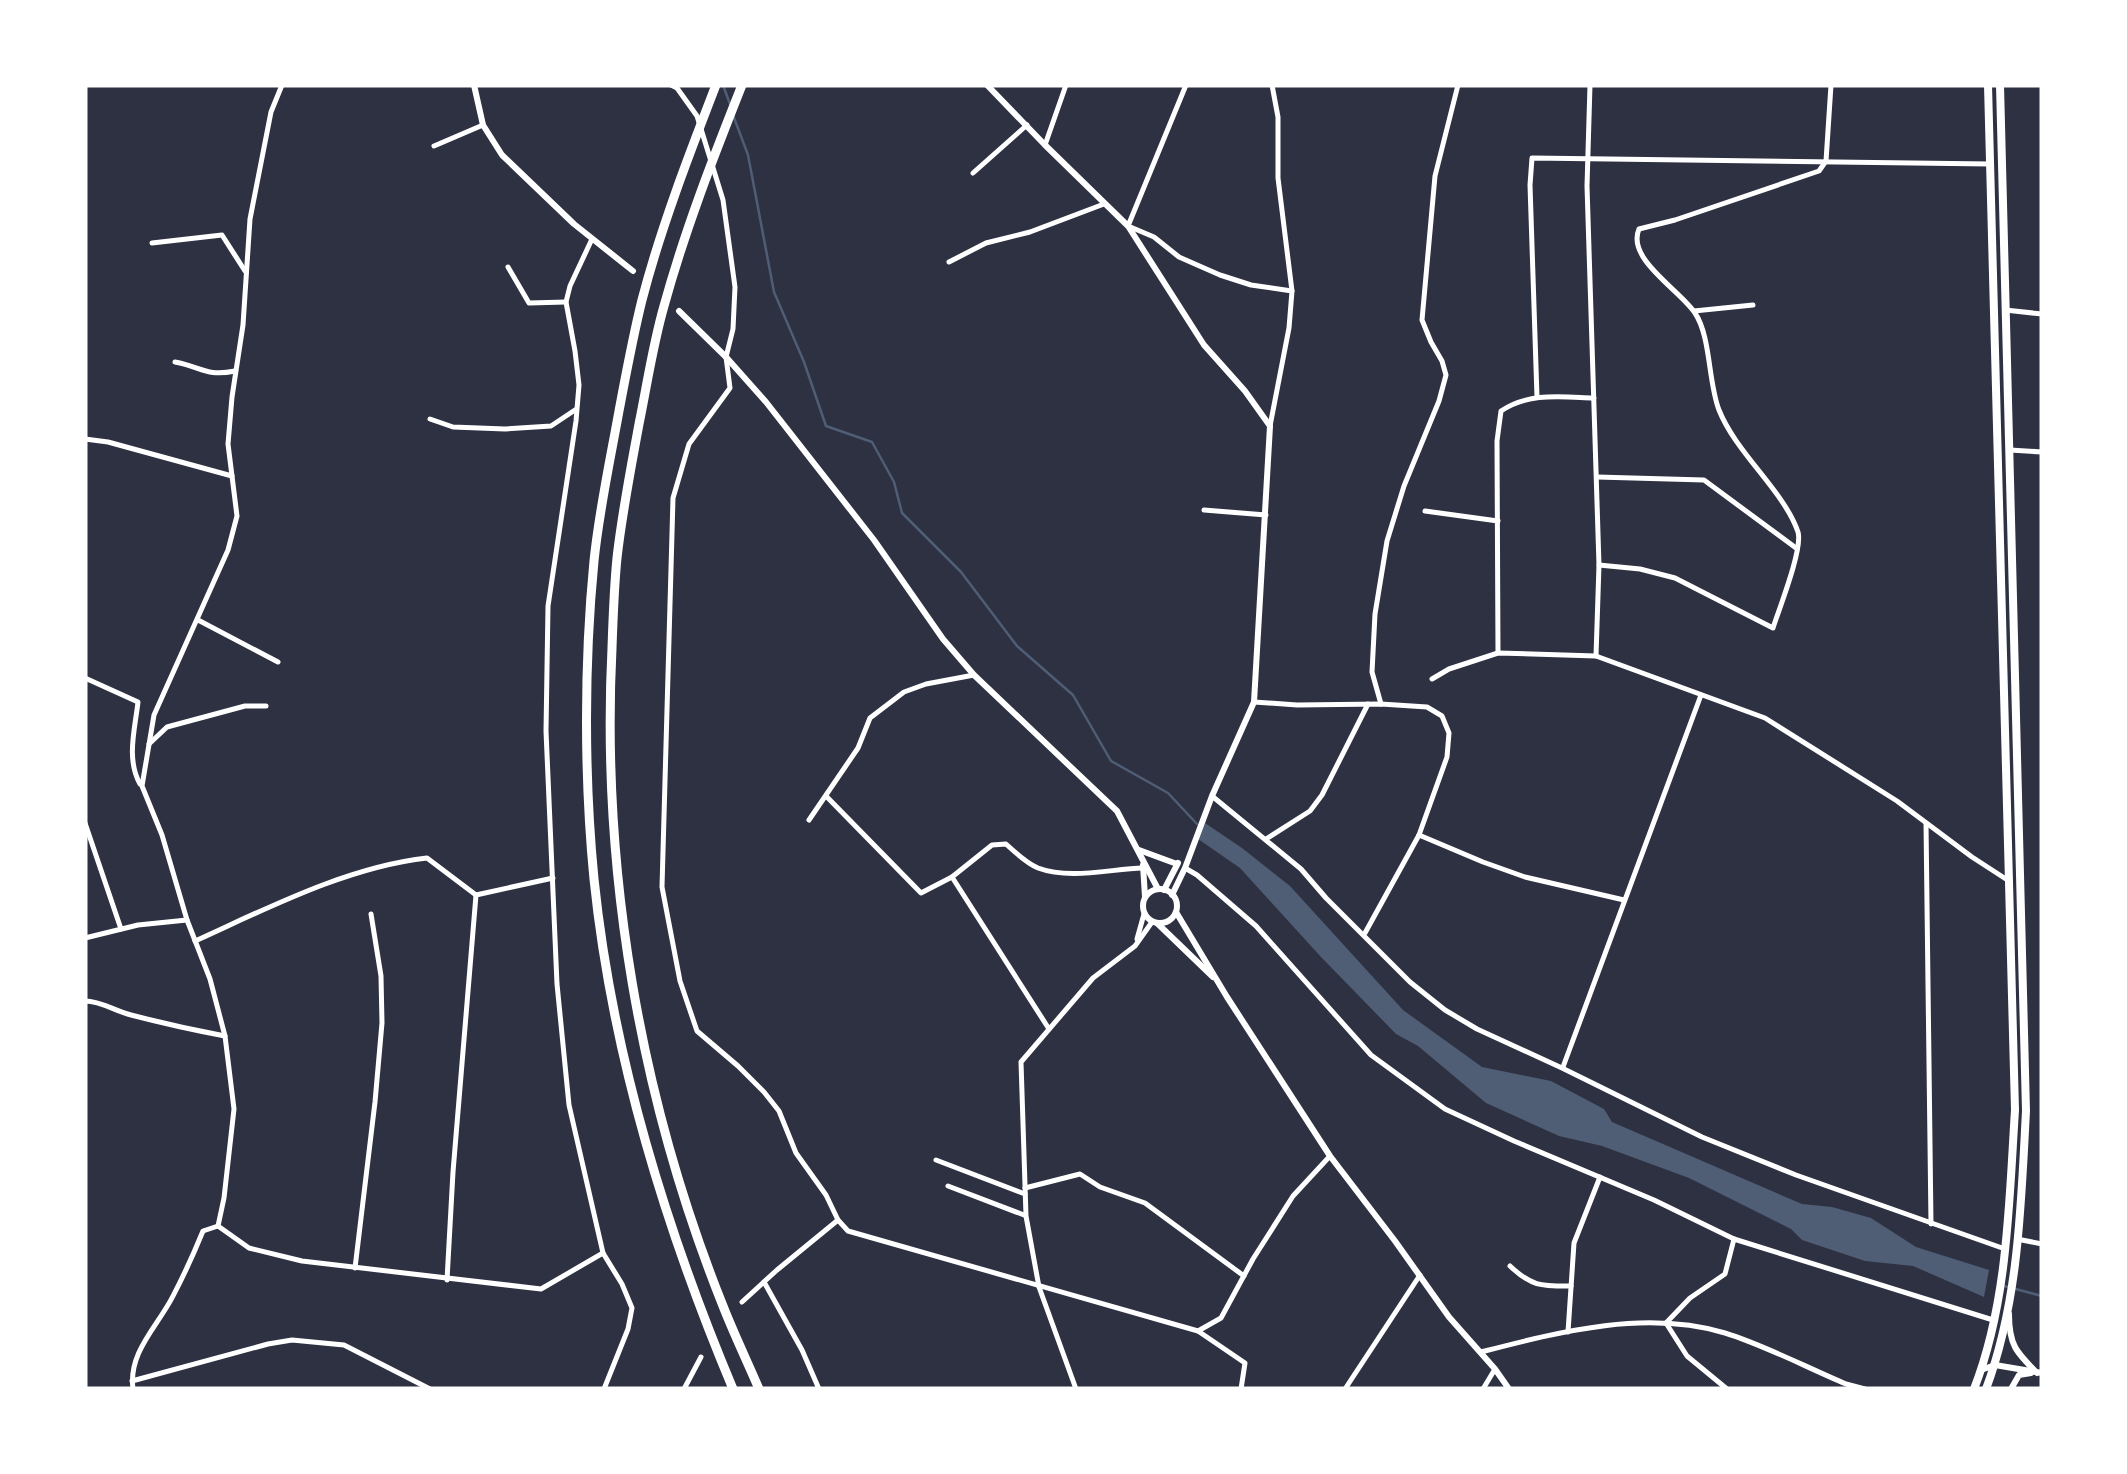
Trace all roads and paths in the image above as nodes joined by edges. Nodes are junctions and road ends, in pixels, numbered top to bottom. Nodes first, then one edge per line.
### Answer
1 (282, 85) edge
2 (474, 85) edge
3 (672, 85) edge
4 (716, 85) edge
5 (742, 85) edge
6 (987, 85) edge
7 (1066, 85) edge
8 (1186, 85) edge
9 (1272, 85) edge
10 (1458, 85) edge
11 (1590, 85) edge
12 (1831, 85) edge
13 (1988, 85) edge
14 (2000, 85) edge
15 (483, 125) junction
16 (1027, 126) junction
17 (1045, 145) junction
18 (434, 146) dead end
19 (1588, 158) junction
20 (1826, 162) junction
21 (1990, 164) junction
22 (973, 174) dead end
23 (1104, 204) junction
24 (1128, 226) junction
25 (592, 239) junction
26 (152, 243) dead end
27 (949, 262) dead end
28 (508, 267) dead end
29 (632, 271) dead end
30 (246, 274) junction
31 (1292, 291) junction
32 (566, 302) junction
33 (1753, 305) dead end
34 (2006, 310) junction
35 (679, 311) dead end
36 (1694, 311) junction
37 (2042, 314) edge
38 (726, 357) junction
39 (175, 362) dead end
40 (236, 371) junction
41 (1537, 397) junction
42 (1594, 398) junction
43 (576, 410) junction
44 (430, 418) dead end
45 (1270, 426) junction
46 (85, 438) edge
47 (2009, 450) junction
48 (2042, 452) edge
49 (232, 476) junction
50 (1597, 477) junction
51 (1204, 510) dead end
52 (1426, 511) dead end
53 (1266, 515) junction
54 (1498, 520) junction
55 (1797, 549) junction
56 (1599, 564) junction
57 (198, 620) junction
58 (1498, 653) junction
59 (1596, 656) junction
60 (278, 662) dead end
61 (974, 675) junction
62 (85, 678) edge
63 (1432, 679) dead end
64 (1701, 694) junction
65 (1254, 702) junction
66 (1368, 704) junction
67 (1381, 704) junction
68 (266, 706) dead end
69 (147, 746) junction
70 (142, 786) junction
71 (826, 796) junction
72 (1212, 796) junction
73 (809, 820) dead end
74 (85, 822) edge
75 (1926, 823) junction
76 (1420, 834) junction
77 (1266, 839) junction
78 (1138, 850) junction
79 (1181, 866) junction
80 (1144, 868) junction
81 (952, 877) junction
82 (553, 878) junction
83 (2009, 881) junction
84 (1161, 889) junction
85 (476, 895) junction
86 (1172, 895) junction
87 (1144, 898) junction
88 (1624, 900) junction
89 (1176, 912) junction
90 (371, 914) dead end
91 (1144, 914) junction
92 (187, 920) junction
93 (1155, 923) junction
94 (121, 929) junction
95 (1364, 934) junction
96 (85, 938) edge
97 (195, 940) junction
98 (1135, 946) junction
99 (1221, 985) junction
100 (85, 1001) edge
101 (1049, 1029) junction
102 (225, 1036) junction
103 (1562, 1068) junction
104 (1330, 1156) junction
105 (936, 1160) dead end
106 (1600, 1177) junction
107 (948, 1186) dead end
108 (1025, 1191) junction
109 (1026, 1216) junction
110 (838, 1220) junction
111 (1931, 1224) junction
112 (218, 1226) junction
113 (1734, 1239) junction
114 (2017, 1239) junction
115 (2042, 1244) edge
116 (2005, 1248) junction
117 (603, 1253) junction
118 (1510, 1266) dead end
119 (354, 1268) junction
120 (1244, 1276) junction
121 (1420, 1276) junction
122 (448, 1280) junction
123 (764, 1282) junction
124 (1570, 1286) junction
125 (1039, 1287) junction
126 (742, 1302) dead end
127 (2010, 1308) junction
128 (1993, 1320) junction
129 (1666, 1322) junction
130 (1198, 1331) junction
131 (1568, 1332) junction
132 (1481, 1352) junction
133 (700, 1357) dead end
134 (1995, 1365) junction
135 (1495, 1369) junction
136 (1981, 1370) junction
137 (2040, 1373) edge
138 (132, 1381) junction
139 (1979, 1388) edge
140 (133, 1389) edge
141 (430, 1389) edge
142 (604, 1389) edge
143 (684, 1389) edge
144 (734, 1389) edge
145 (759, 1389) edge
146 (818, 1389) edge
147 (1076, 1389) edge
148 (1241, 1389) edge
149 (1345, 1389) edge
150 (1483, 1389) edge
151 (1509, 1389) edge
152 (1726, 1389) edge
153 (1865, 1389) edge
154 (2011, 1389) edge

1 - 30 street
2 - 15 street
3 - 38 street
4 - 144 highway
5 - 145 highway
6 - 16 street
7 - 17 street
8 - 24 street
9 - 31 street
10 - 67 street
11 - 19 street
12 - 20 street
13 - 21 main road
14 - 34 main road
15 - 18 street
15 - 25 street
16 - 17 street
16 - 22 street
17 - 23 street
19 - 20 street
19 - 41 street
19 - 42 street
20 - 21 street
20 - 36 street
21 - 83 main road
23 - 24 street
23 - 27 street
24 - 31 street
24 - 45 street
25 - 29 street
25 - 32 street
26 - 30 street
28 - 32 street
30 - 40 street
31 - 45 street
32 - 43 street
33 - 36 street
34 - 37 street
34 - 47 main road
35 - 38 street
36 - 55 street
38 - 61 street
38 - 110 street
39 - 40 street
40 - 49 street
41 - 42 street
41 - 54 street
42 - 50 street
43 - 44 street
43 - 82 street
45 - 53 street
46 - 49 street
47 - 48 street
47 - 114 main road
49 - 57 street
50 - 55 street
50 - 56 street
51 - 53 street
52 - 54 street
53 - 65 street
54 - 58 street
55 - 56 street
56 - 59 street
57 - 60 street
57 - 69 street
58 - 59 street
58 - 63 street
59 - 64 street
61 - 71 street
61 - 78 street
62 - 70 street
64 - 75 street
64 - 88 street
65 - 66 street
65 - 72 street
66 - 67 street
66 - 77 street
67 - 76 street
68 - 69 street
69 - 70 street
70 - 92 street
71 - 73 street
71 - 81 street
72 - 77 street
72 - 79 street
74 - 94 street
75 - 83 street
75 - 111 street
76 - 88 street
76 - 95 street
77 - 95 street
78 - 79 street
78 - 80 street
78 - 84 street
79 - 84 street
79 - 86 street
79 - 106 street
80 - 81 street
80 - 87 street
81 - 101 street
82 - 85 street
82 - 117 street
83 - 116 main road
84 - 86 street
84 - 87 street
85 - 97 street
85 - 122 street
86 - 89 street
87 - 91 street
88 - 103 street
89 - 93 street
89 - 99 street
90 - 119 street
91 - 93 street
91 - 98 street
92 - 94 street
92 - 97 street
93 - 98 street
93 - 99 street
94 - 96 street
95 - 103 street
97 - 102 street
98 - 101 street
99 - 104 street
100 - 102 street
101 - 108 street
102 - 112 street
103 - 111 street
104 - 120 street
104 - 121 street
105 - 108 street
106 - 113 street
106 - 124 street
107 - 109 street
108 - 109 street
108 - 120 street
109 - 125 street
110 - 123 street
110 - 125 street
111 - 116 street
112 - 119 street
112 - 138 street
113 - 128 street
113 - 129 street
114 - 115 street
114 - 127 main road
116 - 128 main road
117 - 122 street
117 - 142 street
118 - 124 street
119 - 122 street
120 - 130 street
121 - 132 street
121 - 149 street
123 - 126 street
123 - 146 street
124 - 131 street
125 - 130 street
125 - 147 street
127 - 134 main road
127 - 137 street
128 - 136 main road
129 - 131 street
129 - 152 street
129 - 153 street
130 - 148 street
131 - 132 street
132 - 135 street
133 - 143 street
134 - 136 street
134 - 137 street
134 - 139 main road
135 - 150 street
135 - 151 street
136 - 139 main road
137 - 154 street
138 - 140 street
138 - 141 street

